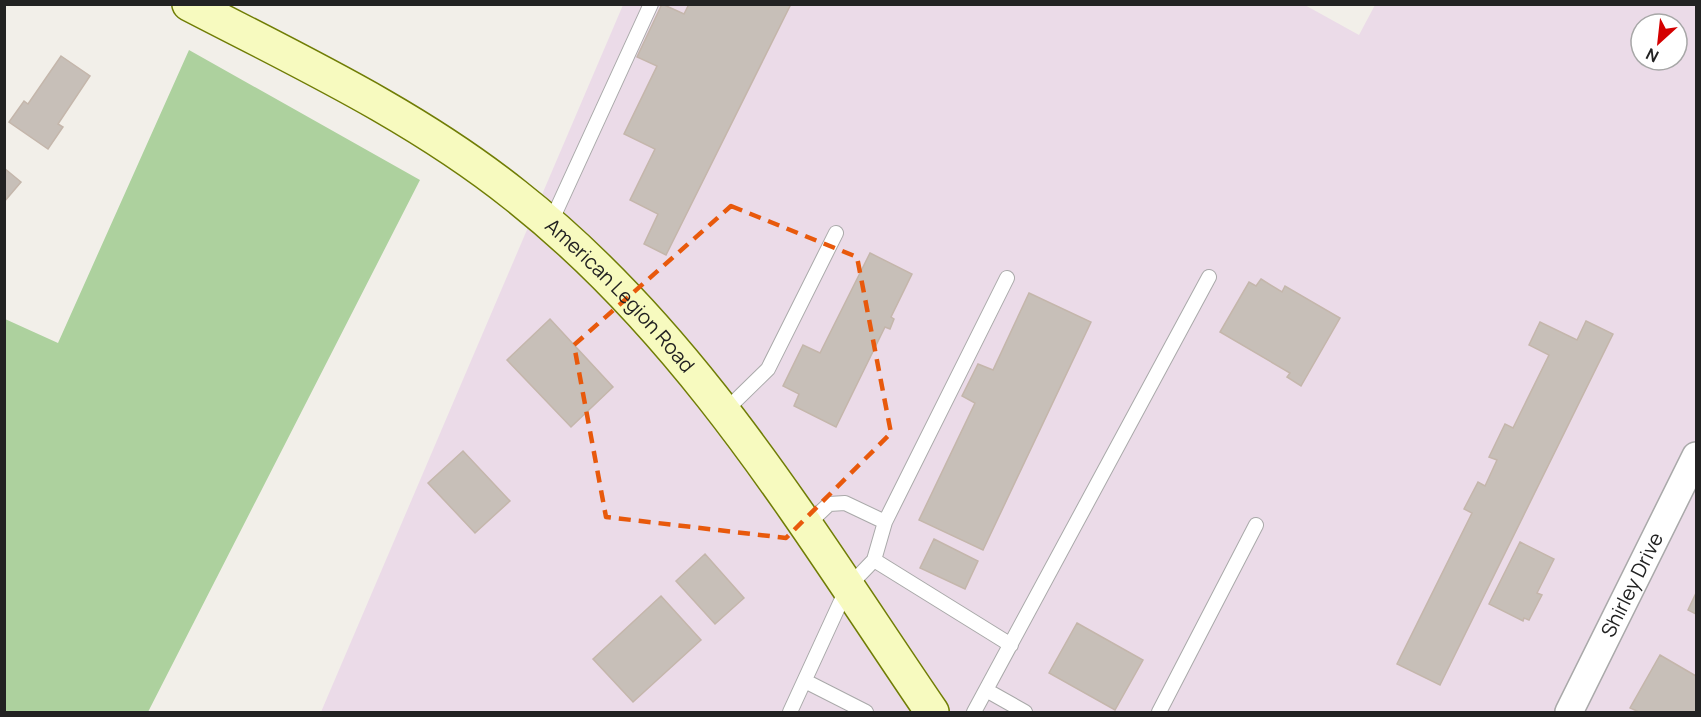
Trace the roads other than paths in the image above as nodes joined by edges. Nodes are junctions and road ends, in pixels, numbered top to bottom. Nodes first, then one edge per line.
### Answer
1 (189, 4) edge
2 (651, 4) edge
3 (550, 224) junction
4 (836, 233) dead end
5 (1209, 277) dead end
6 (1007, 278) dead end
7 (724, 412) junction
8 (1696, 456) edge
9 (885, 522) junction
10 (1256, 525) dead end
11 (806, 526) junction
12 (874, 560) junction
13 (847, 588) junction
14 (1011, 645) junction
15 (805, 681) junction
16 (986, 690) junction
17 (790, 712) edge
18 (866, 712) edge
19 (932, 712) edge
20 (974, 712) edge
21 (1024, 712) edge
22 (1160, 712) edge
23 (1569, 712) edge

1 - 3 street, American Legion Road
2 - 3 lane
3 - 7 street, American Legion Road
4 - 7 lane
5 - 14 lane
6 - 9 lane
7 - 11 street, American Legion Road
8 - 23 street, Shirley Drive
9 - 11 lane
9 - 12 lane
10 - 22 lane
11 - 13 street, American Legion Road
12 - 13 lane
12 - 14 lane
13 - 15 lane
13 - 19 street, American Legion Road
14 - 16 lane
15 - 17 lane
15 - 18 lane
16 - 20 lane
16 - 21 lane

